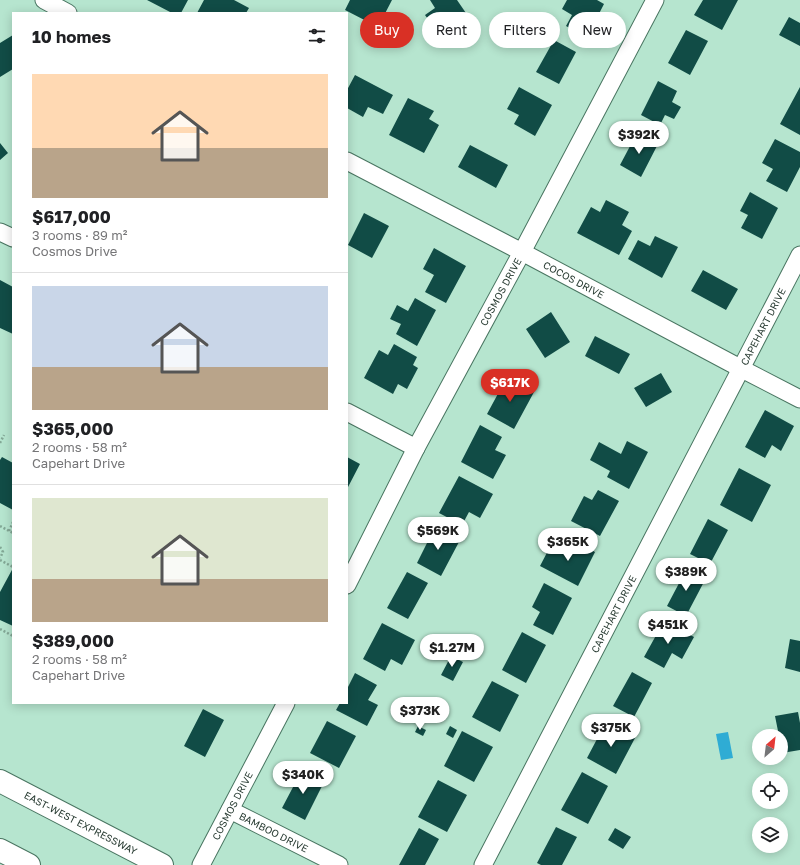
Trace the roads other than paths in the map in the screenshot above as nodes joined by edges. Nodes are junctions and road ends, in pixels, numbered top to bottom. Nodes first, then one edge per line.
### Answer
1 (44, 0) edge
2 (655, 0) edge
3 (66, 12) edge
4 (348, 162) edge
5 (0, 232) edge
6 (12, 238) edge
7 (522, 252) junction
8 (800, 255) edge
9 (740, 368) junction
10 (800, 399) edge
11 (348, 413) edge
12 (416, 448) junction
13 (348, 583) edge
14 (285, 704) edge
15 (0, 782) edge
16 (230, 810) junction
17 (0, 850) edge
18 (29, 865) edge
19 (162, 865) edge
20 (201, 865) edge
21 (339, 865) edge
22 (482, 865) edge

1 - 3 street
2 - 7 street, COSMOS DRIVE
4 - 7 street, COCOS DRIVE
5 - 6 street
7 - 9 street, COCOS DRIVE
7 - 12 street, COSMOS DRIVE
8 - 9 street, CAPEHART DRIVE
9 - 10 street, COCOS DRIVE
9 - 22 street, CAPEHART DRIVE
11 - 12 street
12 - 13 street, COSMOS DRIVE
14 - 16 street, COSMOS DRIVE
15 - 19 highway, EAST-WEST EXPRESSWAY
16 - 20 street, COSMOS DRIVE
16 - 21 street, BAMBOO DRIVE
17 - 18 highway

